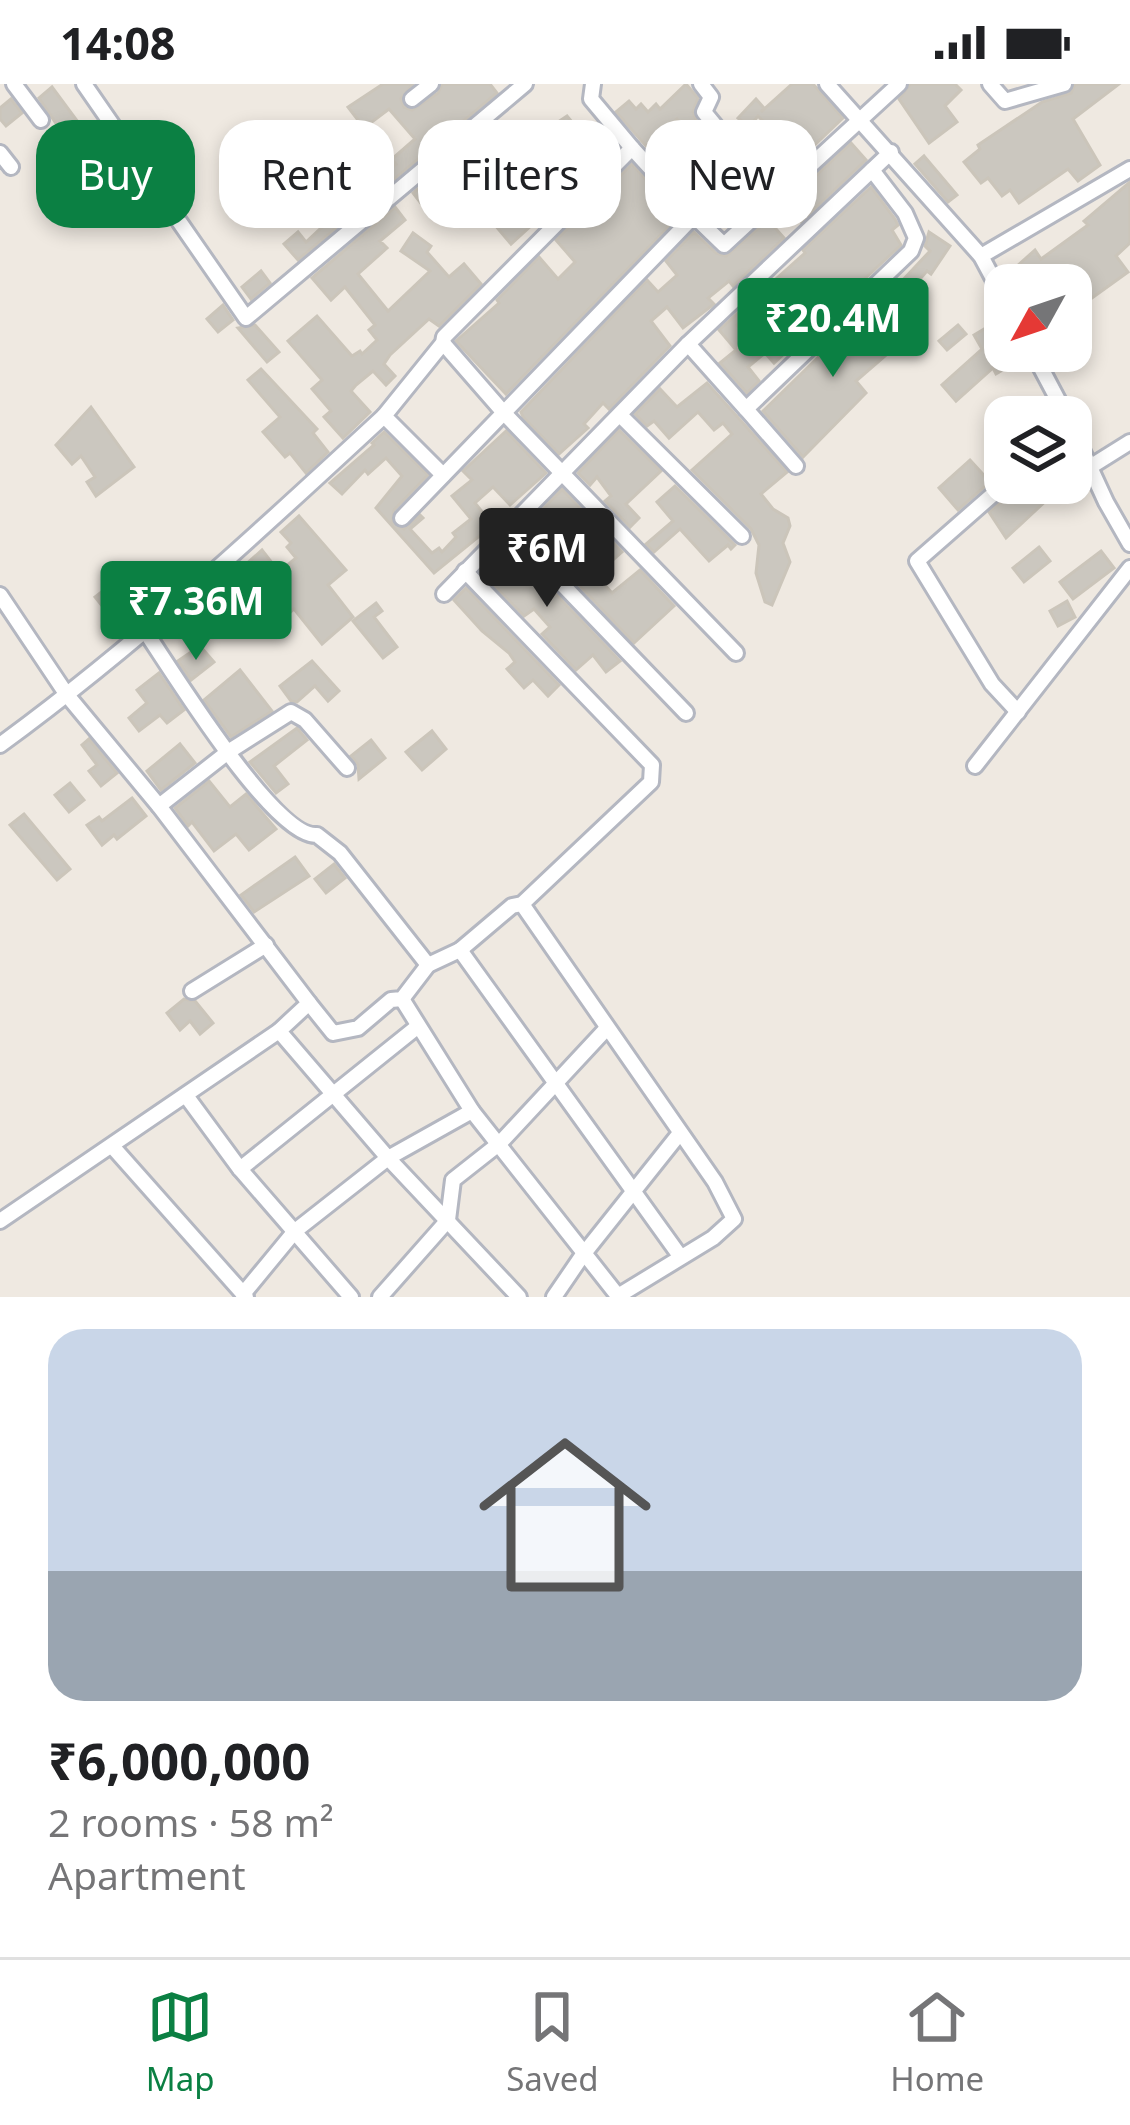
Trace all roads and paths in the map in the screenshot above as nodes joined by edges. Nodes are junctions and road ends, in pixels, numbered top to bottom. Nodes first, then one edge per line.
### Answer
1 (14, 84) edge
2 (84, 84) edge
3 (431, 84) edge
4 (525, 84) edge
5 (593, 84) edge
6 (701, 84) edge
7 (827, 84) edge
8 (899, 84) edge
9 (990, 84) edge
10 (1064, 84) edge
11 (412, 99) dead end
12 (40, 120) dead end
13 (711, 120) edge
14 (862, 120) junction
15 (632, 148) junction
16 (891, 152) junction
17 (0, 153) edge
18 (817, 161) edge
19 (645, 162) edge
20 (11, 167) dead end
21 (1130, 169) edge
22 (872, 170) junction
23 (932, 204) junction
24 (682, 228) edge
25 (706, 228) edge
26 (743, 228) edge
27 (911, 228) junction
28 (981, 256) junction
29 (985, 264) edge
30 (443, 343) junction
31 (688, 344) junction
32 (746, 409) junction
33 (504, 412) junction
34 (620, 415) junction
35 (384, 416) junction
36 (1130, 442) edge
37 (796, 466) dead end
38 (1092, 466) edge
39 (1092, 471) edge
40 (564, 472) junction
41 (443, 475) junction
42 (984, 501) edge
43 (401, 518) dead end
44 (509, 529) junction
45 (742, 536) dead end
46 (1130, 544) edge
47 (1130, 568) edge
48 (465, 571) junction
49 (444, 594) dead end
50 (0, 595) edge
51 (145, 631) junction
52 (736, 653) dead end
53 (67, 695) junction
54 (1018, 712) junction
55 (686, 713) dead end
56 (2, 740) edge
57 (228, 752) junction
58 (975, 766) dead end
59 (347, 768) dead end
60 (159, 806) junction
61 (522, 904) junction
62 (266, 945) junction
63 (460, 950) junction
64 (428, 965) junction
65 (192, 991) dead end
66 (402, 999) junction
67 (309, 1003) junction
68 (417, 1027) junction
69 (607, 1028) junction
70 (279, 1030) junction
71 (555, 1085) junction
72 (334, 1091) junction
73 (187, 1097) junction
74 (472, 1111) junction
75 (680, 1133) junction
76 (500, 1143) junction
77 (112, 1146) junction
78 (388, 1158) junction
79 (240, 1169) junction
80 (631, 1192) junction
81 (448, 1220) junction
82 (0, 1221) edge
83 (295, 1231) junction
84 (582, 1256) junction
85 (680, 1256) junction
86 (244, 1295) edge
87 (351, 1297) edge
88 (380, 1297) edge
89 (519, 1297) edge
90 (554, 1297) edge

1 - 12 street
2 - 4 street
3 - 11 street
5 - 15 street
6 - 13 street
7 - 14 street
8 - 14 street
9 - 10 street
14 - 16 street
14 - 18 street
15 - 19 street
15 - 30 street
16 - 22 street
16 - 23 street
17 - 20 street
21 - 28 street
22 - 27 street
22 - 31 street
23 - 27 street
23 - 28 street
24 - 33 street
25 - 26 street
27 - 32 street
28 - 29 street
30 - 33 street
30 - 35 street
31 - 32 street
31 - 34 street
32 - 37 street
33 - 40 street
33 - 41 street
34 - 40 street
34 - 45 street
35 - 41 street
35 - 51 street
36 - 38 street
39 - 46 street
40 - 44 street
40 - 52 street
41 - 43 street
42 - 54 street
44 - 48 street
44 - 55 street
47 - 54 street
48 - 49 street
48 - 61 street
50 - 53 street
51 - 53 street
51 - 57 street
53 - 56 street
53 - 60 street
54 - 58 street
57 - 59 street
57 - 60 street
57 - 64 street
60 - 62 street
61 - 63 street
61 - 69 street
62 - 65 street
62 - 67 street
63 - 64 street
63 - 71 street
64 - 66 street
66 - 67 street
66 - 68 street
67 - 70 street
68 - 72 street
68 - 74 street
69 - 71 street
69 - 75 street
70 - 72 street
70 - 73 street
71 - 76 street
71 - 80 street
72 - 78 street
72 - 79 street
73 - 77 street
73 - 79 street
74 - 76 street
74 - 78 street
75 - 80 street
75 - 85 street
76 - 81 street
76 - 84 street
77 - 82 street
77 - 86 street
78 - 81 street
78 - 83 street
79 - 83 street
80 - 84 street
80 - 85 street
81 - 88 street
81 - 89 street
83 - 86 street
83 - 87 street
84 - 85 street
84 - 90 street

